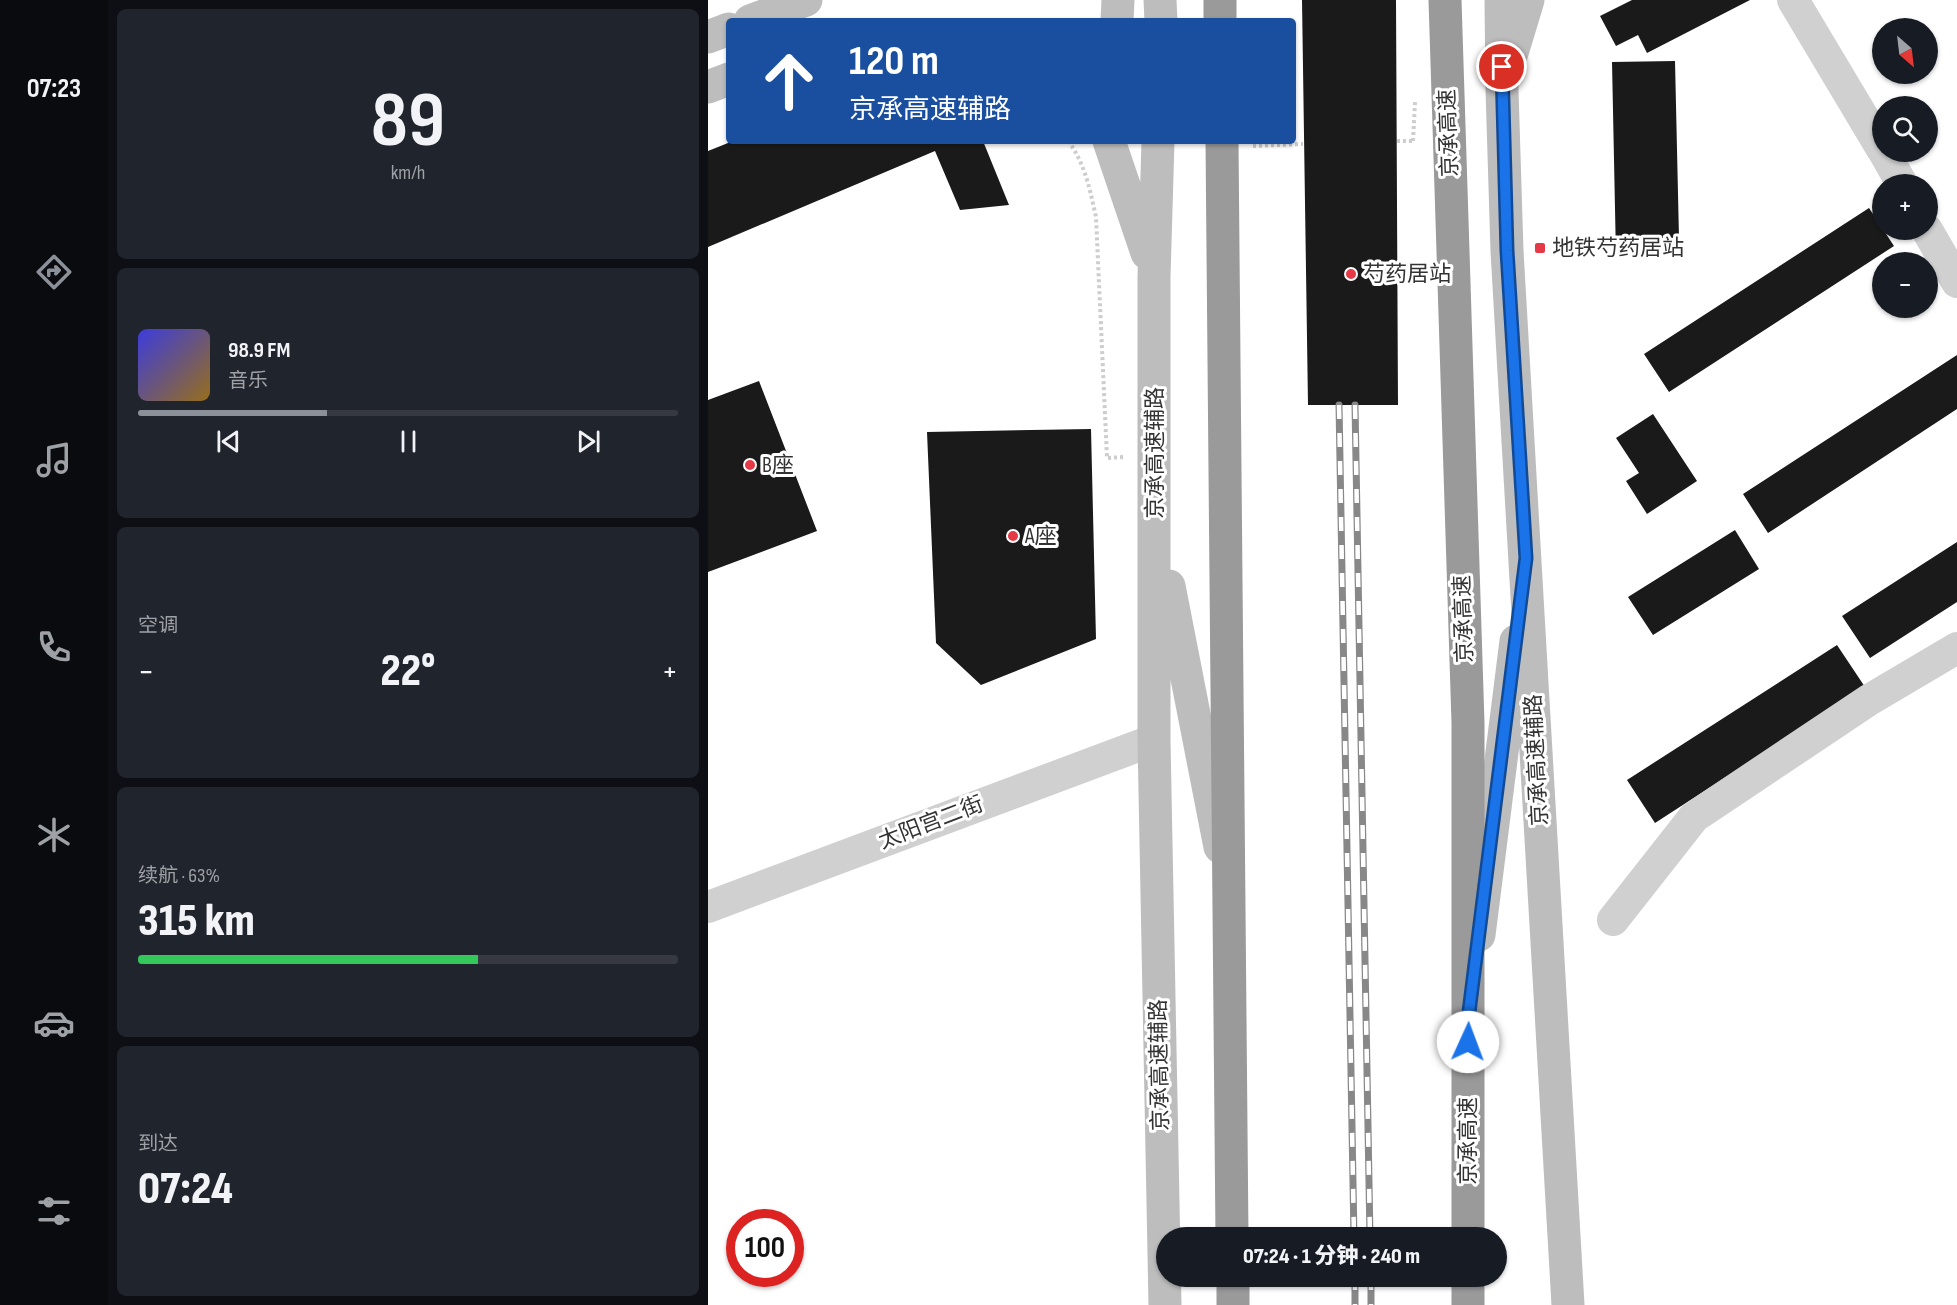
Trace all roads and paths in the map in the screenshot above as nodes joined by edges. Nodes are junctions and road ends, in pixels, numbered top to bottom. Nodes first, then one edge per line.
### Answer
1 (806, 0) edge
2 (1118, 0) edge
3 (1160, 0) edge
4 (1220, 0) edge
5 (1445, 0) edge
6 (1501, 0) edge
7 (1528, 0) edge
8 (1793, 0) edge
9 (758, 18) edge
10 (1117, 18) edge
11 (1161, 18) edge
12 (1220, 18) edge
13 (726, 30) edge
14 (708, 37) edge
15 (726, 80) edge
16 (708, 87) edge
17 (1502, 90) junction
18 (1872, 132) edge
19 (1070, 144) edge
20 (1110, 144) edge
21 (1158, 144) edge
22 (1222, 144) edge
23 (1934, 240) edge
24 (1154, 277) junction
25 (1957, 282) edge
26 (1107, 458) dead end
27 (1155, 517) junction
28 (1526, 558) junction
29 (1957, 648) edge
30 (1154, 740) junction
31 (1228, 890) junction
32 (708, 907) edge
33 (1613, 920) dead end
34 (1468, 1020) junction
35 (1232, 1227) edge
36 (1468, 1227) edge
37 (1233, 1287) edge
38 (1468, 1287) edge
39 (1165, 1305) edge
40 (1233, 1305) edge
41 (1468, 1305) edge
42 (1568, 1305) edge

1 - 9 street
2 - 10 street
3 - 11 street
4 - 12 highway
5 - 34 highway, 京承高速
6 - 17 street, 京承高速辅路
7 - 17 street
8 - 18 street
13 - 14 street
15 - 16 street
17 - 28 street, 京承高速辅路
19 - 26 path
20 - 24 street
21 - 24 street, 京承高速辅路
22 - 31 highway
23 - 25 street
24 - 27 street, 京承高速辅路
27 - 30 street, 京承高速辅路
27 - 31 street
28 - 34 street
28 - 42 street, 京承高速辅路
29 - 33 street
30 - 32 street, 太阳宫二街
30 - 39 street, 京承高速辅路
31 - 35 highway
34 - 36 highway, 京承高速
37 - 40 highway
38 - 41 highway

